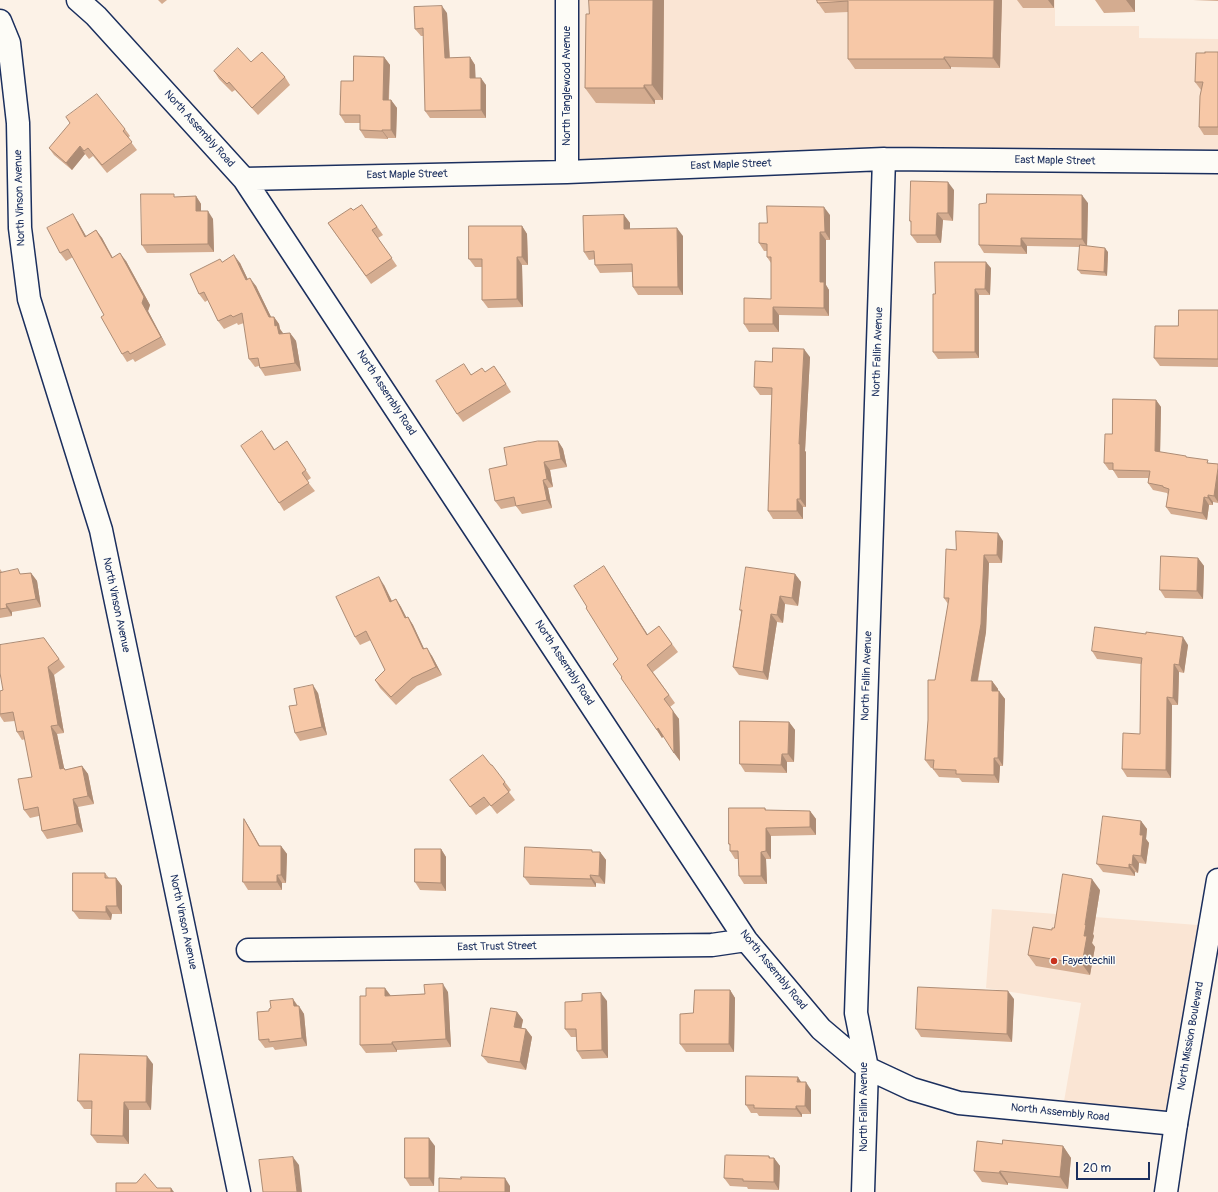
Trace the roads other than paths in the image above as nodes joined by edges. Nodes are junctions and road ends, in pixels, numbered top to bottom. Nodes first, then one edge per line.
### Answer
1 (78, 0) edge
2 (567, 0) edge
3 (0, 21) edge
4 (884, 158) junction
5 (1218, 162) edge
6 (567, 172) junction
7 (244, 179) junction
8 (1218, 880) edge
9 (746, 940) junction
10 (1213, 940) edge
11 (248, 950) dead end
12 (866, 1068) junction
13 (1176, 1124) junction
14 (239, 1192) edge
15 (863, 1192) edge
16 (1166, 1192) edge

1 - 7 street, North Assembly Road
2 - 6 street, North Tanglewood Avenue
3 - 14 street, North Vinson Avenue
4 - 5 street, East Maple Street
4 - 6 street, East Maple Street
4 - 12 street, North Fallin Avenue
6 - 7 street, East Maple Street
7 - 9 street, North Assembly Road
8 - 10 street, North Mission Boulevard
9 - 11 street, East Trust Street
9 - 12 street, North Assembly Road
10 - 13 street, North Mission Boulevard
12 - 13 street, North Assembly Road
12 - 15 street, North Fallin Avenue
13 - 16 street, North Mission Boulevard

